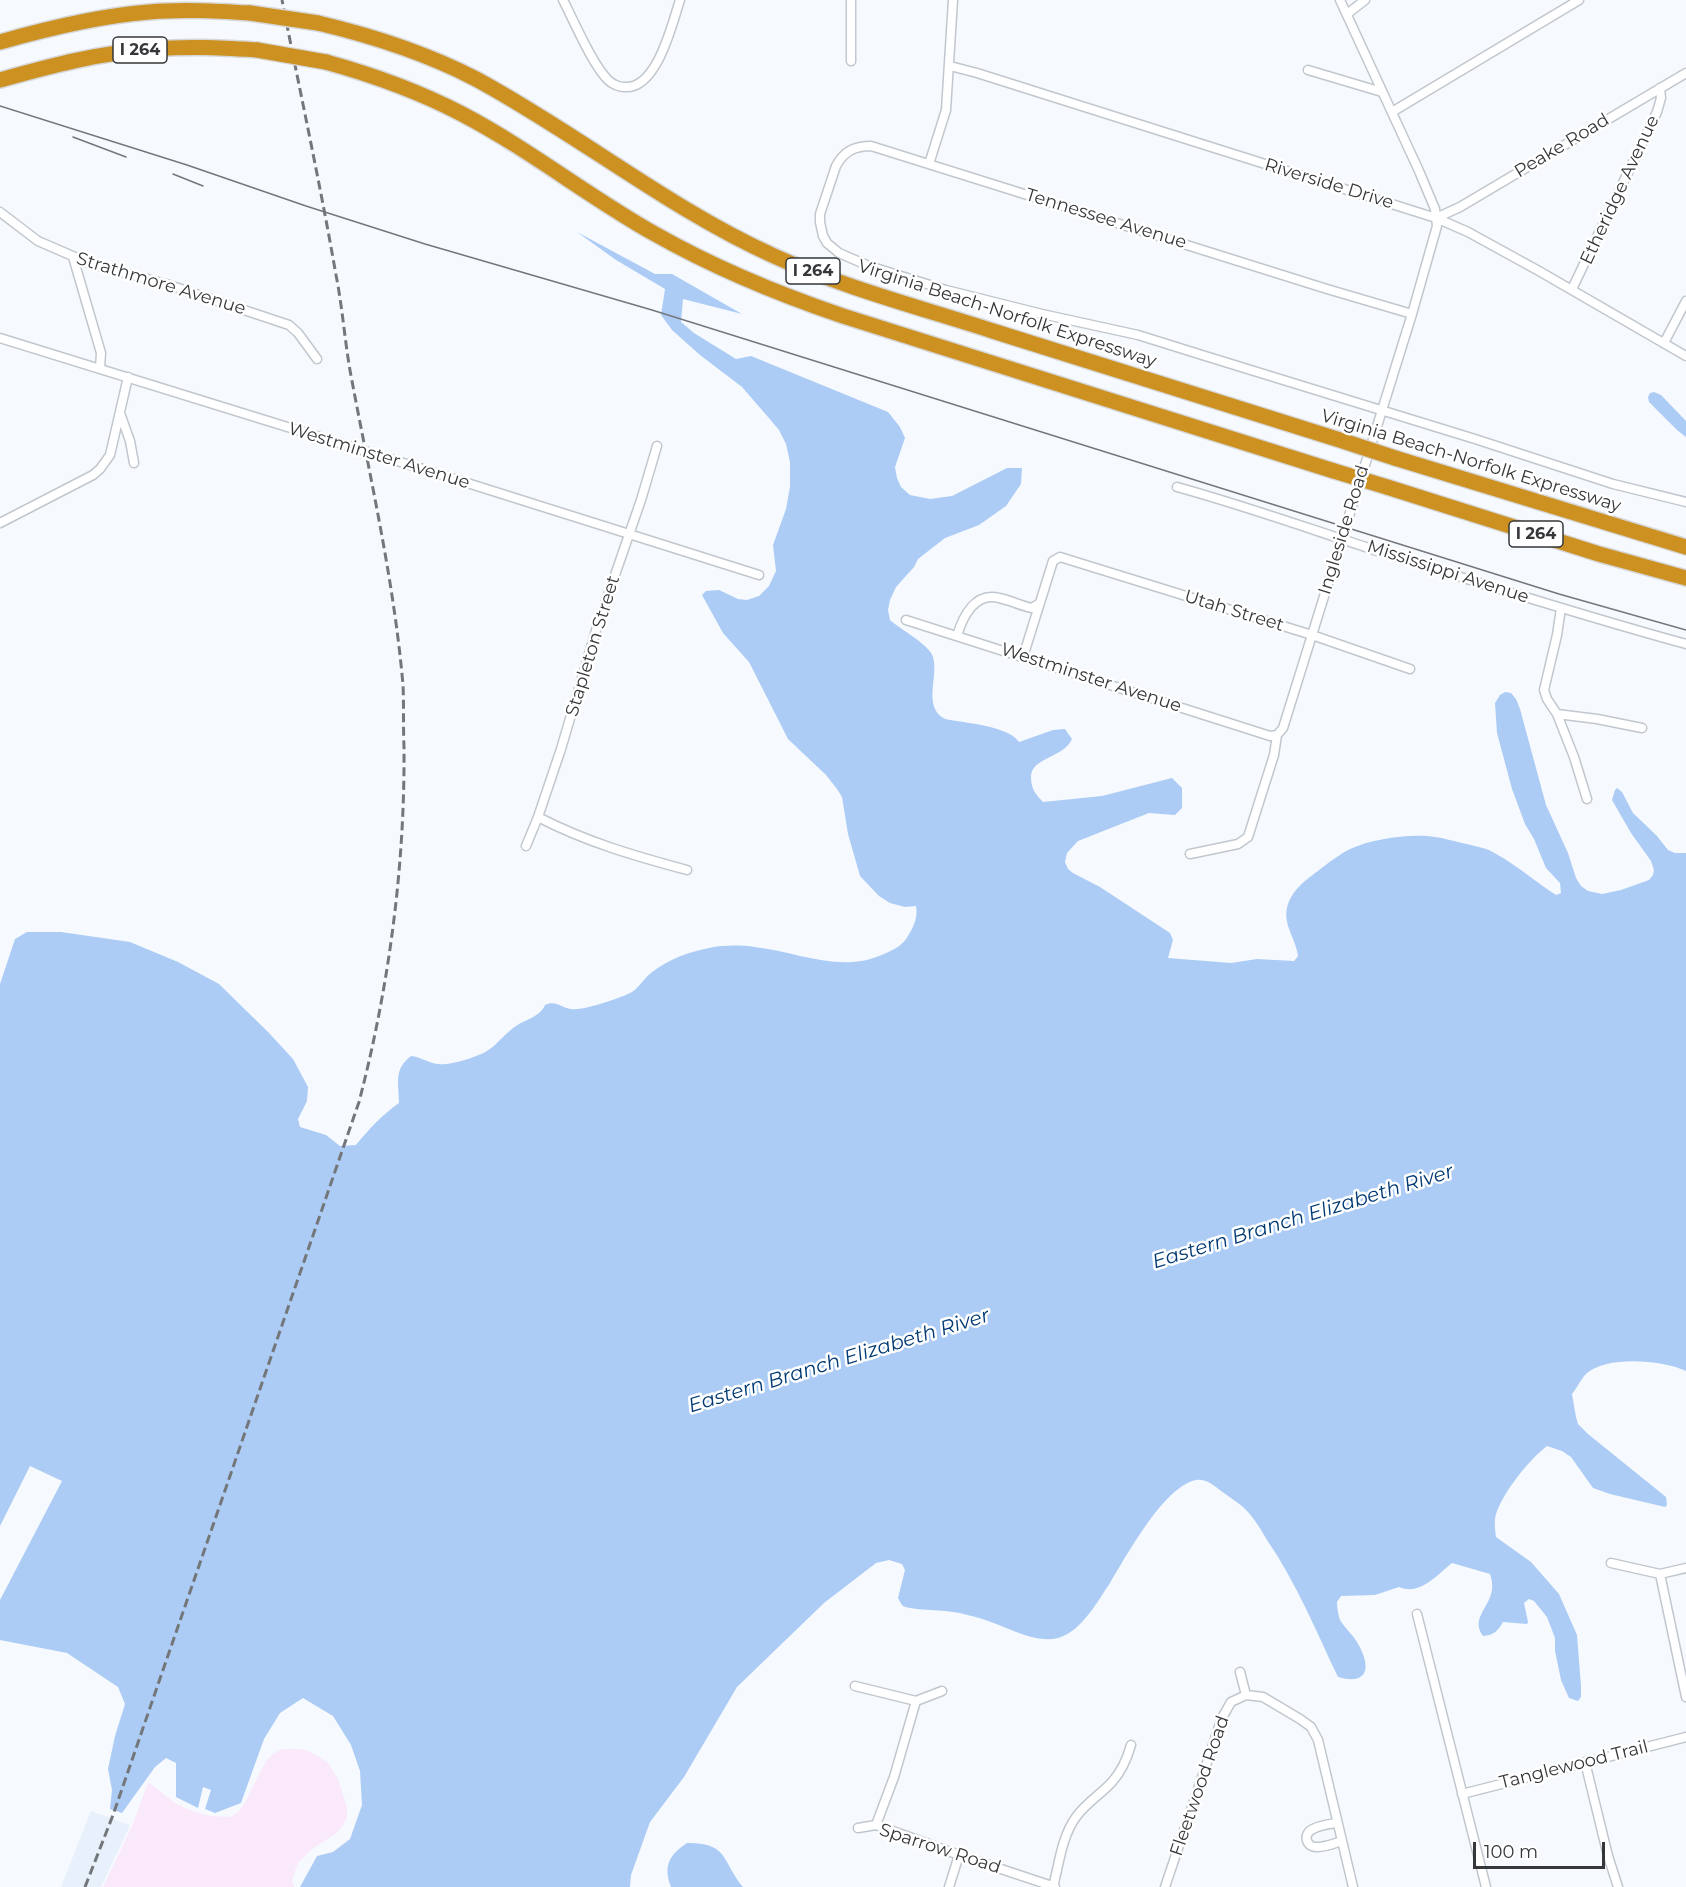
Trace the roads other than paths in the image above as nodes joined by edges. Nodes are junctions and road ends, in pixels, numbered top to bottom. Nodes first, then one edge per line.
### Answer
1 (563, 0) edge
2 (680, 0) edge
3 (851, 0) edge
4 (953, 0) edge
5 (1340, 0) edge
6 (1365, 0) edge
7 (1579, 0) edge
8 (1347, 14) junction
9 (0, 42) edge
10 (851, 61) dead end
11 (950, 66) junction
12 (1308, 70) dead end
13 (1686, 73) edge
14 (0, 80) edge
15 (1660, 88) junction
16 (1382, 92) junction
17 (1392, 112) junction
18 (929, 164) junction
19 (0, 212) edge
20 (1436, 218) junction
21 (73, 257) junction
22 (1572, 289) junction
23 (1686, 301) edge
24 (1412, 314) junction
25 (0, 338) edge
26 (1664, 343) junction
27 (1686, 356) edge
28 (316, 359) dead end
29 (100, 368) junction
30 (128, 377) junction
31 (1382, 411) junction
32 (120, 412) junction
33 (657, 446) dead end
34 (134, 463) dead end
35 (1177, 487) dead end
36 (1686, 502) edge
37 (0, 523) edge
38 (628, 535) junction
39 (1342, 537) junction
40 (1686, 547) edge
41 (759, 575) dead end
42 (1686, 578) edge
43 (1040, 603) junction
44 (1561, 608) junction
45 (906, 620) dead end
46 (1312, 635) junction
47 (957, 636) junction
48 (1686, 644) edge
49 (1023, 657) junction
50 (1410, 669) dead end
51 (1557, 714) junction
52 (1642, 728) dead end
53 (1277, 735) junction
54 (1587, 799) dead end
55 (538, 817) junction
56 (526, 846) dead end
57 (1190, 854) dead end
58 (687, 870) dead end
59 (1611, 1563) dead end
60 (1686, 1568) edge
61 (1660, 1574) junction
62 (1417, 1614) dead end
63 (1240, 1672) dead end
64 (855, 1686) dead end
65 (942, 1691) dead end
66 (1246, 1695) junction
67 (1686, 1697) edge
68 (916, 1701) junction
69 (1686, 1737) edge
70 (1131, 1745) dead end
71 (1585, 1762) junction
72 (1462, 1794) junction
73 (1337, 1822) junction
74 (876, 1825) junction
75 (858, 1828) dead end
76 (1342, 1841) junction
77 (959, 1855) junction
78 (949, 1887) edge
79 (1054, 1887) edge
80 (1165, 1887) edge
81 (1353, 1887) edge
82 (1486, 1887) edge
83 (1617, 1887) edge

1 - 2 street
3 - 10 street
4 - 11 street
5 - 8 street, Ingleside Road
6 - 8 street
7 - 17 street
8 - 16 street, Ingleside Road
9 - 40 highway, Virginia Beach-Norfolk Expressway / I 264, bridge
11 - 18 street
11 - 20 street, Riverside Drive
12 - 16 street
13 - 15 street, Peake Road
14 - 42 highway, I 264, bridge
15 - 20 street, Peake Road
15 - 22 street, Etheridge Avenue
16 - 17 street, Ingleside Road
17 - 20 street, Ingleside Road
18 - 24 street, Tennessee Avenue
18 - 31 street, Tennessee Avenue
19 - 21 street, Strathmore Avenue
20 - 22 street, Riverside Drive
20 - 24 street, Ingleside Road
21 - 28 street, Strathmore Avenue
21 - 29 street
22 - 26 street, Riverside Drive
23 - 26 street
24 - 31 street, Ingleside Road
25 - 29 street, Westminster Avenue
26 - 27 street, Riverside Drive
29 - 30 street, Westminster Avenue
30 - 32 street
30 - 38 street, Westminster Avenue
31 - 36 street, Tennessee Avenue
31 - 39 street, Ingleside Road
32 - 34 street
32 - 37 street
33 - 38 street, Stapleton Street
35 - 39 street, Mississippi Avenue
38 - 41 street, Westminster Avenue
38 - 55 street, Stapleton Street
39 - 44 street, Mississippi Avenue
39 - 46 street, Ingleside Road
43 - 46 street, Utah Street
43 - 47 street
43 - 49 street
44 - 48 street, Mississippi Avenue
44 - 51 street
45 - 47 street, Westminster Avenue
46 - 50 street, Utah Street
46 - 53 street, Ingleside Road
47 - 49 street, Westminster Avenue
49 - 53 street, Westminster Avenue
51 - 52 street
51 - 54 street
53 - 57 street, Ingleside Road
55 - 56 street, Stapleton Street
55 - 58 street
59 - 61 street
60 - 61 street
61 - 67 street
62 - 72 street
63 - 66 street
64 - 68 street
65 - 68 street
66 - 73 street
66 - 80 street, Fleetwood Road
68 - 74 street
69 - 71 street, Tanglewood Trail
70 - 79 street
71 - 72 street, Tanglewood Trail
71 - 83 street
72 - 82 street
73 - 76 street
73 - 76 street
74 - 75 street, Sparrow Road
74 - 77 street, Sparrow Road
76 - 81 street
77 - 78 street
77 - 79 street, Sparrow Road

